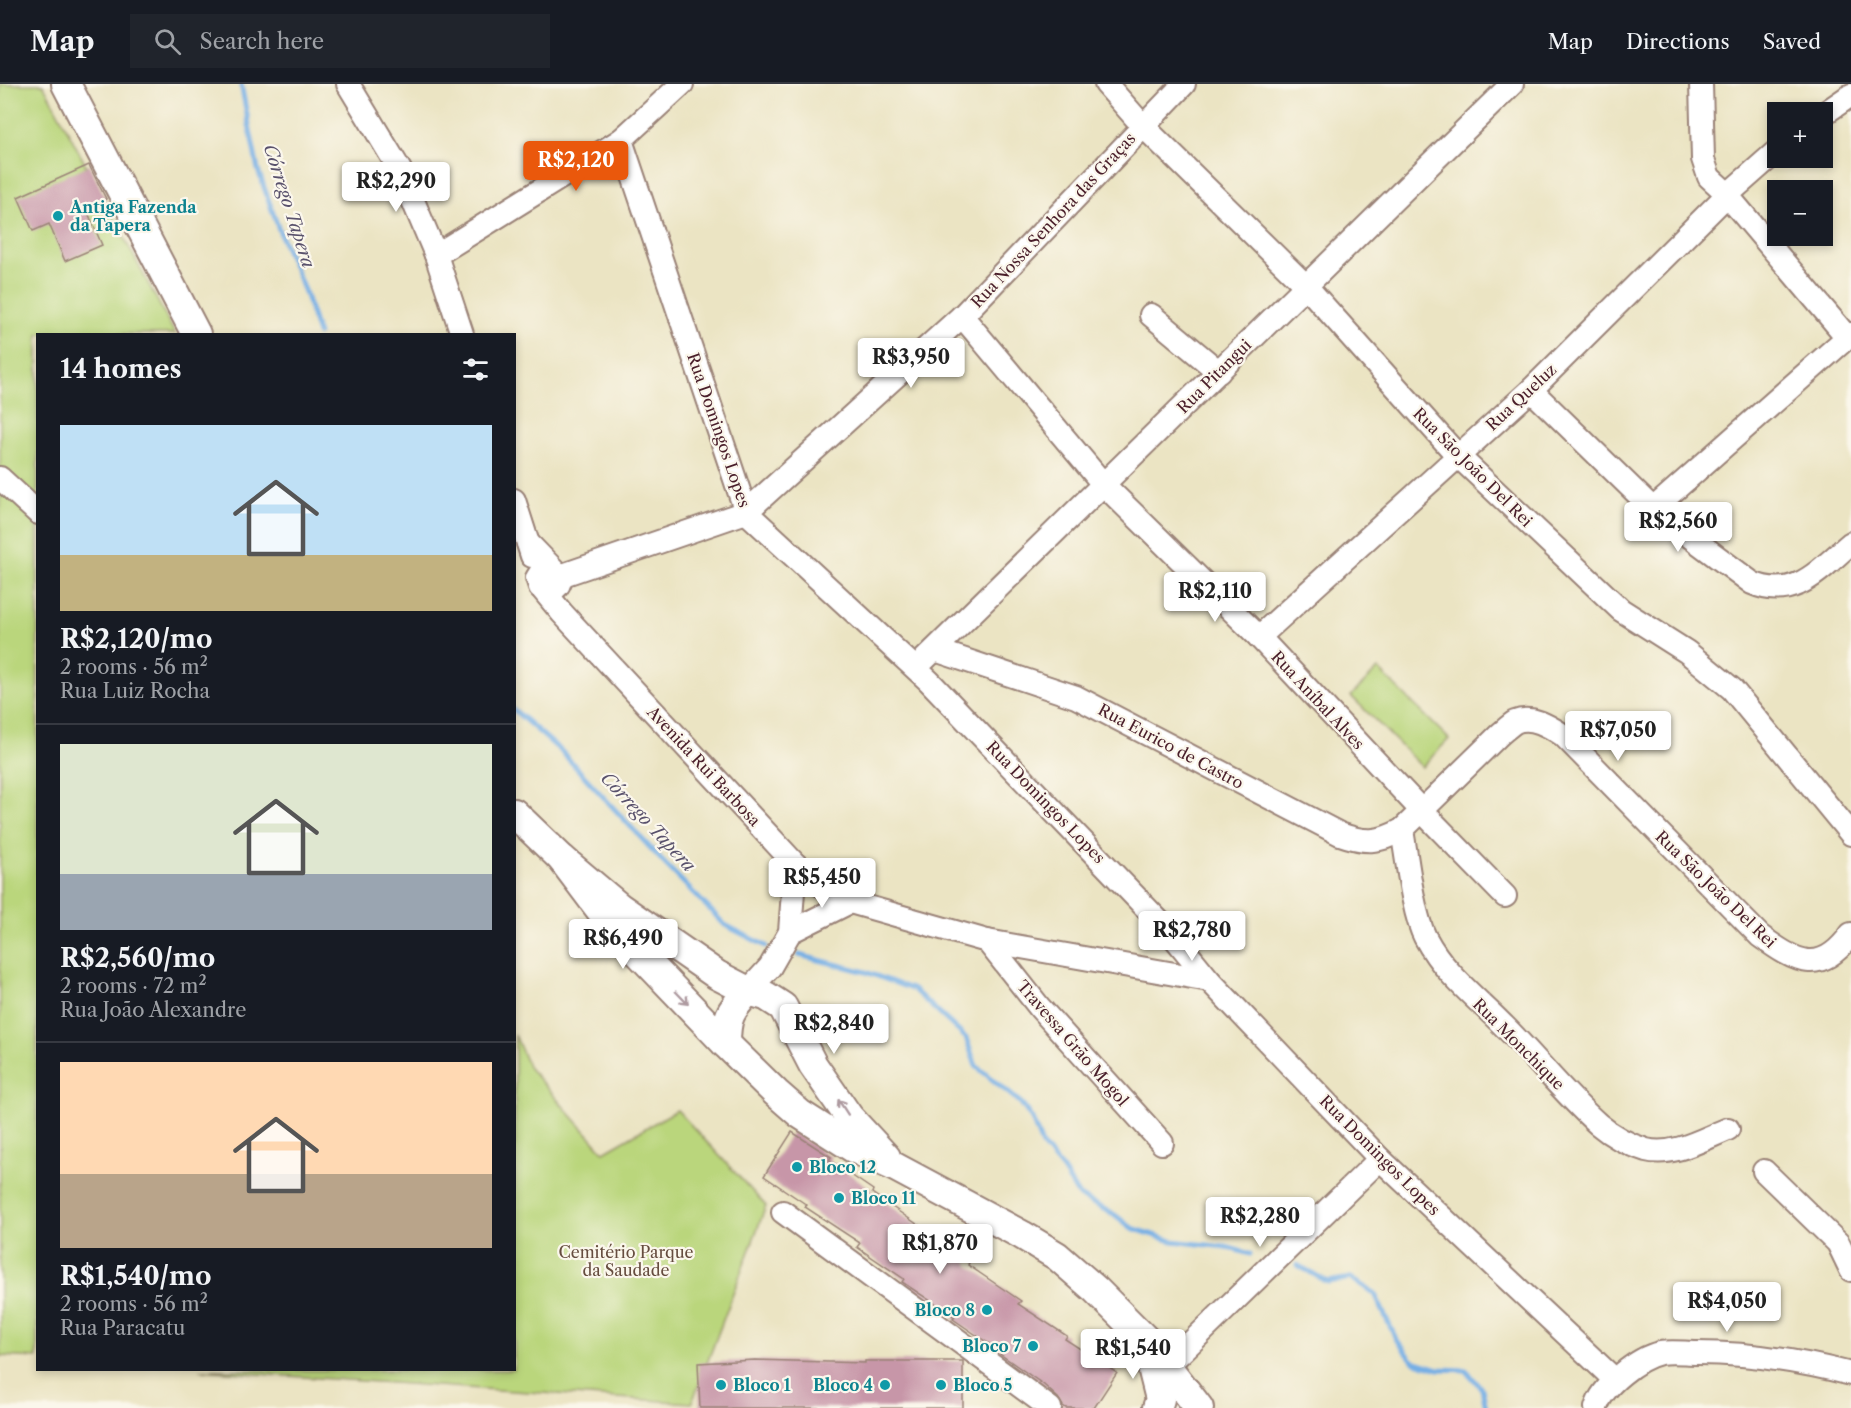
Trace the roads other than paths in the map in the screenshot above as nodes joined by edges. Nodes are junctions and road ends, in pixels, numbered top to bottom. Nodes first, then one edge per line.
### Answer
1 (66, 84) edge
2 (348, 84) edge
3 (682, 84) edge
4 (1106, 84) edge
5 (1184, 84) edge
6 (1512, 84) edge
7 (1701, 84) edge
8 (1851, 95) edge
9 (1833, 107) edge
10 (1142, 125) junction
11 (621, 140) junction
12 (1767, 160) edge
13 (1727, 195) junction
14 (436, 255) junction
15 (1305, 285) junction
16 (1151, 315) dead end
17 (962, 316) junction
18 (195, 333) edge
19 (462, 333) edge
20 (1849, 336) edge
21 (1219, 372) junction
22 (1531, 390) junction
23 (1457, 455) junction
24 (0, 478) edge
25 (1103, 484) junction
26 (516, 506) edge
27 (1653, 509) junction
28 (36, 511) edge
29 (746, 512) junction
30 (1851, 543) edge
31 (550, 579) junction
32 (1259, 637) junction
33 (935, 650) junction
34 (915, 668) junction
35 (1422, 811) junction
36 (516, 815) edge
37 (1402, 830) junction
38 (1851, 834) edge
39 (562, 859) junction
40 (795, 864) junction
41 (1505, 896) dead end
42 (850, 902) junction
43 (790, 932) junction
44 (1851, 934) edge
45 (1174, 936) junction
46 (987, 940) junction
47 (770, 967) junction
48 (1161, 972) junction
49 (1209, 980) junction
50 (748, 991) junction
51 (783, 1007) junction
52 (726, 1044) junction
53 (813, 1065) junction
54 (776, 1093) junction
55 (1728, 1128) dead end
56 (1162, 1143) dead end
57 (1380, 1159) junction
58 (895, 1167) junction
59 (1764, 1171) dead end
60 (783, 1212) dead end
61 (1845, 1239) edge
62 (1851, 1270) edge
63 (1160, 1366) junction
64 (1851, 1374) edge
65 (1614, 1379) junction
66 (1050, 1408) edge
67 (1157, 1408) edge
68 (1176, 1408) edge
69 (1199, 1408) edge
70 (1596, 1408) edge

1 - 18 main road
2 - 14 street
3 - 11 street
4 - 10 street, Rua São João Del Rei
5 - 10 street, Rua Nossa Senhora das Graças
6 - 15 street, Rua Pitangui
7 - 13 street
8 - 9 street
10 - 15 street, Rua São João Del Rei
10 - 17 street, Rua Nossa Senhora das Graças
11 - 14 street
11 - 29 street, Rua Domingos Lopes
12 - 13 street, Rua Queluz
13 - 20 street
13 - 22 street, Rua Queluz
14 - 19 street
15 - 21 street, Rua Pitangui
15 - 23 street, Rua São João Del Rei
16 - 21 street
17 - 25 street, Rua Aníbal Alves
17 - 29 street, Rua Nossa Senhora das Graças
20 - 27 street
21 - 25 street, Rua Pitangui
22 - 23 street, Rua Queluz
22 - 27 street
23 - 32 street, Rua Queluz
23 - 38 street, Rua São João Del Rei
24 - 28 street
25 - 32 street, Rua Aníbal Alves
25 - 33 street, Rua Pitangui
26 - 31 street, Avenida Rui Barbosa
27 - 30 street
29 - 31 street, Rua Nossa Senhora das Graças
29 - 34 street, Rua Domingos Lopes
31 - 40 street, Avenida Rui Barbosa
32 - 35 street, Rua Aníbal Alves
33 - 34 street, Rua Pitangui
33 - 37 street, Rua Eurico de Castro
34 - 45 street, Rua Domingos Lopes
35 - 37 street, Rua São João Del Rei
35 - 41 street, Rua Aníbal Alves
35 - 44 street, Rua São João Del Rei
36 - 39 main road
37 - 55 street, Rua Monchique
39 - 50 main road
39 -> 52 main road
40 - 42 street, Avenida Rui Barbosa
40 - 43 street
42 - 43 street
42 - 46 street, Avenida Rui Barbosa
43 - 47 street
45 - 48 street
45 - 49 street, Rua Domingos Lopes
46 - 48 street, Avenida Rui Barbosa
46 - 56 street, Travessa Grão Mogol
47 - 50 street
47 - 51 street
48 - 49 street, Avenida Rui Barbosa
49 - 57 street, Rua Domingos Lopes
50 - 51 main road
50 - 52 main road
51 - 53 main road
52 - 54 main road
53 - 54 main road
58 -> 53 main road
54 - 58 main road
57 - 63 street
57 - 65 street, Rua Domingos Lopes
58 - 63 main road
59 - 61 street
60 - 66 street
61 - 62 street
63 - 67 main road
63 - 68 main road
63 - 69 main road
64 - 65 street
65 - 70 street

